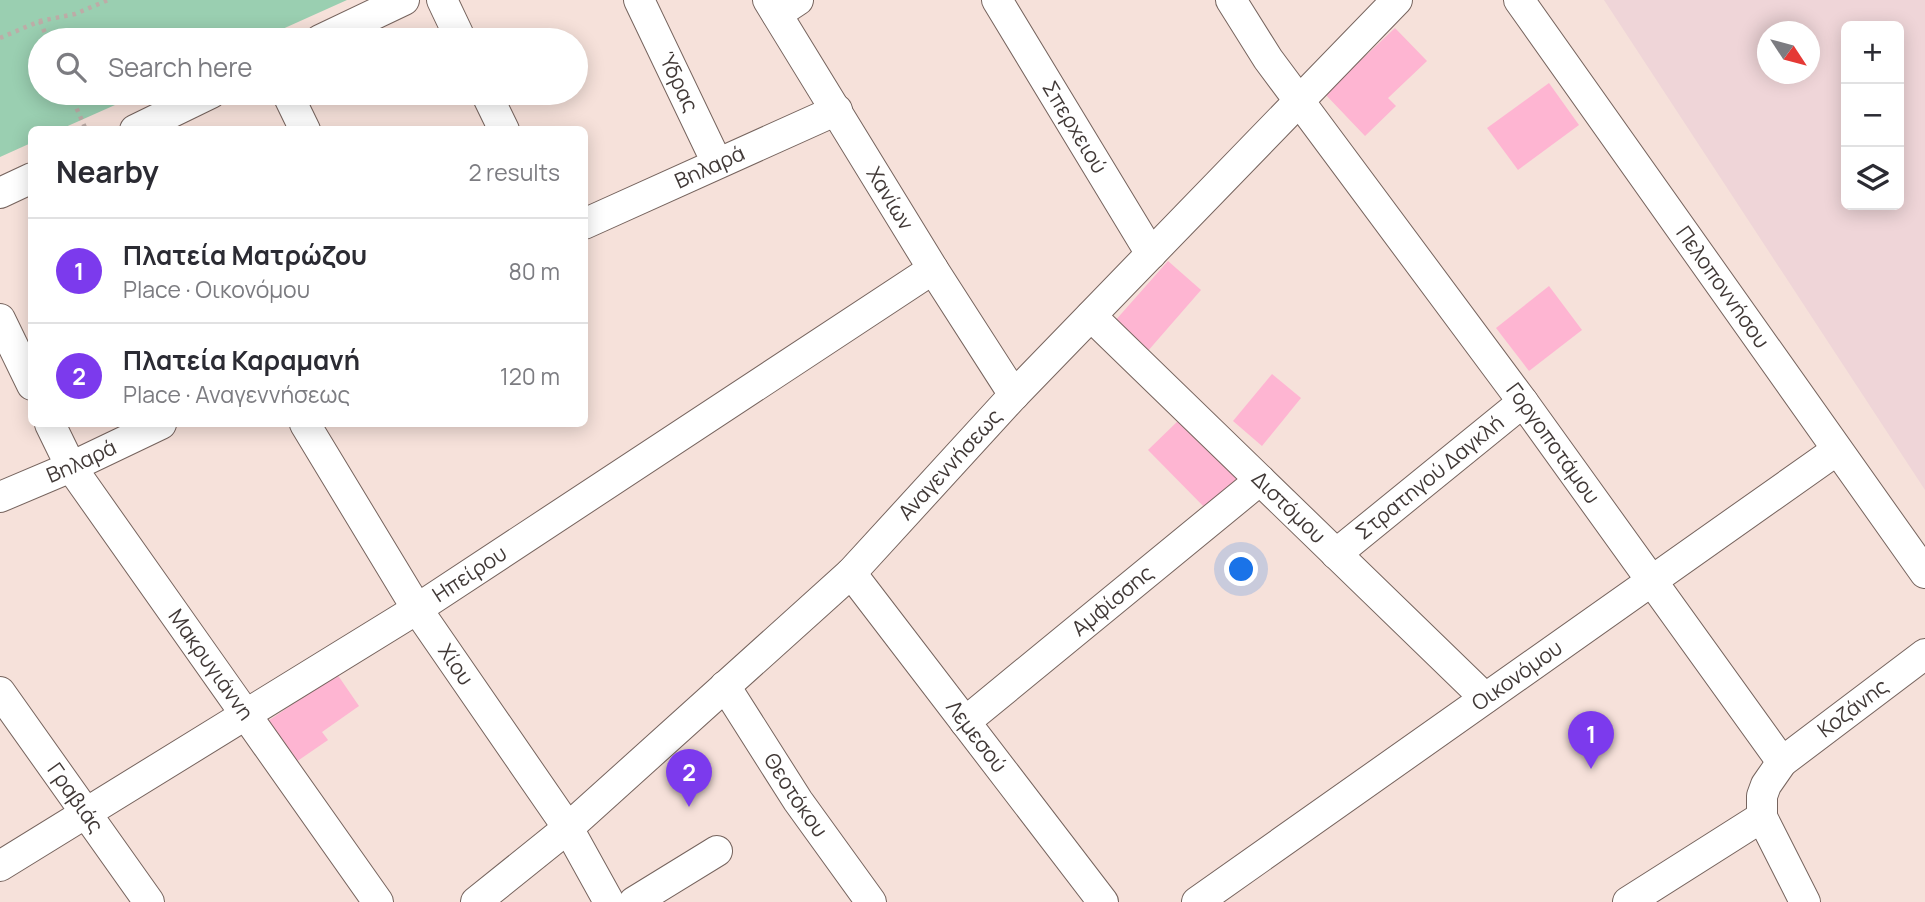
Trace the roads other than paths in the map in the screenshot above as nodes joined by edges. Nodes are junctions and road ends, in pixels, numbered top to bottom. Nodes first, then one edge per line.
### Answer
1 (404, 0) edge
2 (442, 0) edge
3 (639, 0) edge
4 (997, 0) edge
5 (1231, 0) edge
6 (1397, 0) edge
7 (1519, 0) edge
8 (781, 5) edge
9 (345, 28) edge
10 (455, 28) edge
11 (1300, 103) junction
12 (186, 105) edge
13 (293, 105) edge
14 (492, 105) edge
15 (837, 110) junction
16 (143, 126) edge
17 (303, 126) edge
18 (501, 126) edge
19 (717, 163) junction
20 (28, 180) edge
21 (0, 193) edge
22 (588, 222) edge
23 (1151, 254) junction
24 (933, 269) junction
25 (1091, 316) junction
26 (0, 319) edge
27 (28, 377) edge
28 (1014, 395) junction
29 (1523, 402) junction
30 (51, 427) edge
31 (155, 427) edge
32 (307, 427) edge
33 (1837, 450) junction
34 (71, 467) junction
35 (1260, 480) junction
36 (0, 497) edge
37 (1336, 554) junction
38 (852, 573) junction
39 (1925, 573) edge
40 (1652, 580) junction
41 (417, 609) junction
42 (1925, 654) edge
43 (725, 686) junction
44 (0, 692) edge
45 (1485, 698) junction
46 (247, 715) junction
47 (965, 722) junction
48 (1782, 762) junction
49 (86, 815) junction
50 (1762, 817) junction
51 (568, 828) junction
52 (717, 851) dead end
53 (0, 866) edge
54 (149, 902) edge
55 (378, 902) edge
56 (476, 902) edge
57 (609, 902) edge
58 (634, 902) edge
59 (871, 902) edge
60 (1103, 902) edge
61 (1197, 902) edge
62 (1628, 902) edge
63 (1805, 902) edge

1 - 9 street
2 - 10 street
3 - 19 street, Ύδρας
4 - 23 street, Σπερχειού
5 - 11 street, Γοργοποτάμου
6 - 11 street, Αναγεννήσεως
7 - 33 street, Πελοποννήσου
8 - 15 street, Χανίων
11 - 23 street, Αναγεννήσεως
11 - 29 street, Γοργοποτάμου
12 - 16 street
13 - 17 street
14 - 18 street
15 - 19 street, Βηλαρά
15 - 24 street, Χανίων
19 - 22 street, Βηλαρά
20 - 21 street
23 - 25 street, Αναγεννήσεως
24 - 28 street, Χανίων
24 - 41 street, Ηπείρου
25 - 28 street, Αναγεννήσεως
25 - 35 street, Διστόμου
26 - 27 street
28 - 38 street, Αναγεννήσεως
29 - 37 street, Στρατηγού Δαγκλή
29 - 40 street, Γοργοποτάμου
30 - 34 street, Μακρυγιάννη
31 - 34 street, Βηλαρά
32 - 41 street, Χίου
33 - 39 street, Πελοποννήσου
33 - 40 street, Οικονόμου
34 - 36 street, Βηλαρά
34 - 46 street, Μακρυγιάννη
35 - 37 street, Διστόμου
35 - 47 street, Αμφίσσης
37 - 45 street, Διστόμου
38 - 43 street, Αναγεννήσεως
38 - 47 street, Λεμεσού
40 - 45 street, Οικονόμου
40 - 48 street, Γοργοποτάμου
41 - 46 street, Ηπείρου
41 - 51 street, Χίου
42 - 48 street, Κοζάνης
43 - 51 street, Αναγεννήσεως
43 - 59 street, Θεοτόκου
44 - 49 street, Γραβιάς
45 - 61 street, Οικονόμου
46 - 49 street, Ηπείρου
46 - 55 street, Μακρυγιάννη
47 - 60 street, Λεμεσού
48 - 50 street
49 - 53 street, Ηπείρου
49 - 54 street, Γραβιάς
50 - 62 street
50 - 63 street
51 - 56 street, Αναγεννήσεως
51 - 57 street, Χίου
52 - 58 street

